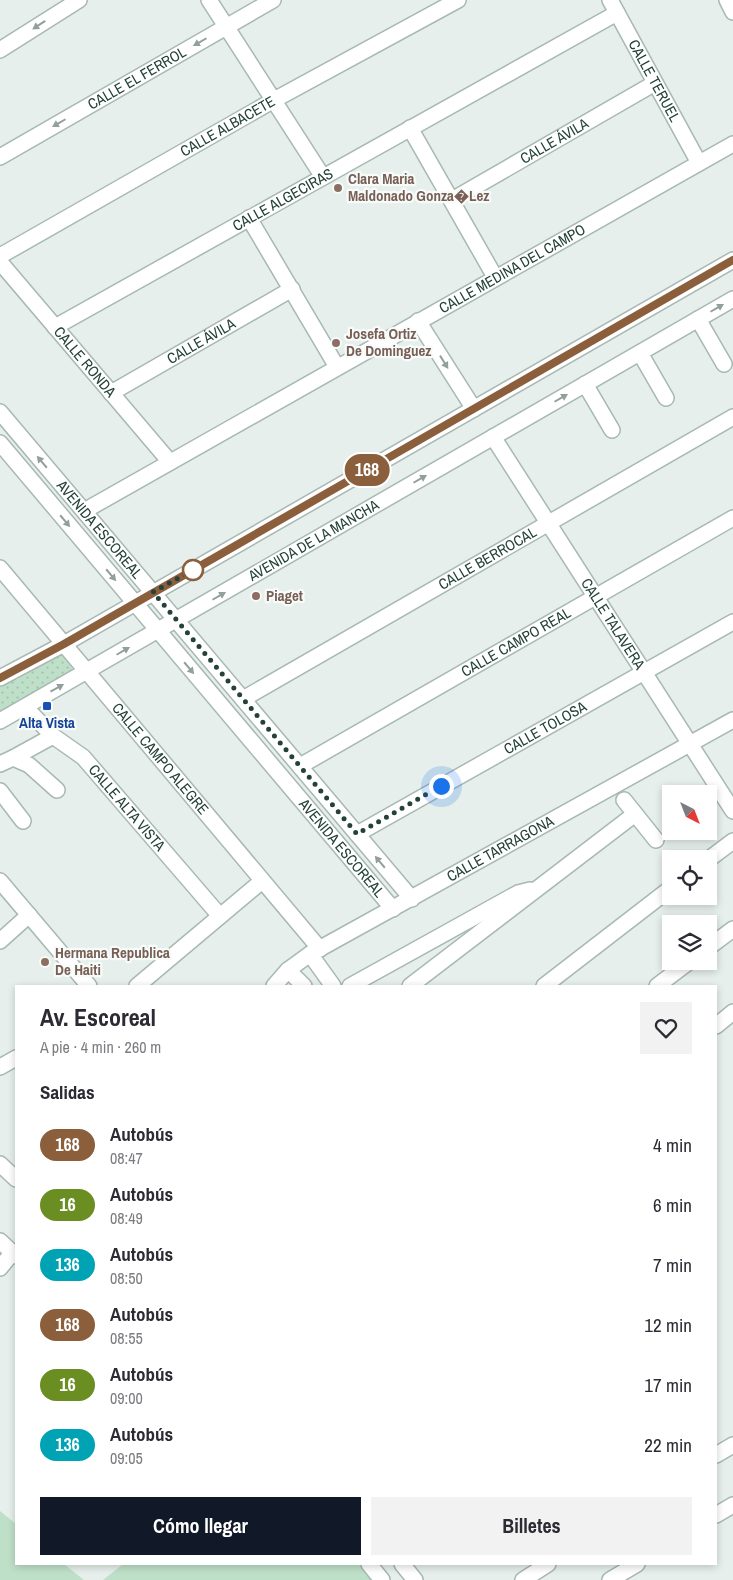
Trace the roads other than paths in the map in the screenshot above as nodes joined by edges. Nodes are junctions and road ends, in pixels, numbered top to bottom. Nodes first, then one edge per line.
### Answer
1 (79, 0) edge
2 (208, 0) edge
3 (273, 0) edge
4 (458, 0) edge
5 (727, 0) edge
6 (613, 6) edge
7 (733, 12) edge
8 (226, 26) junction
9 (0, 50) edge
10 (656, 83) junction
11 (274, 100) junction
12 (410, 128) junction
13 (733, 144) edge
14 (0, 158) edge
15 (699, 163) junction
16 (323, 176) junction
17 (452, 200) junction
18 (250, 218) junction
19 (0, 256) edge
20 (733, 260) edge
21 (0, 262) edge
22 (495, 277) junction
23 (292, 289) junction
24 (733, 299) edge
25 (698, 319) junction
26 (418, 321) junction
27 (55, 326) junction
28 (640, 352) junction
29 (724, 364) dead end
30 (337, 367) junction
31 (585, 384) junction
32 (111, 393) junction
33 (666, 398) dead end
34 (474, 408) junction
35 (0, 412) edge
36 (733, 417) edge
37 (612, 430) dead end
38 (492, 437) junction
39 (0, 443) edge
40 (170, 462) junction
41 (84, 511) junction
42 (733, 518) edge
43 (548, 524) junction
44 (0, 568) edge
45 (153, 592) junction
46 (595, 598) junction
47 (134, 603) junction
48 (176, 620) junction
49 (733, 622) edge
50 (158, 631) junction
51 (64, 644) junction
52 (87, 672) junction
53 (643, 673) junction
54 (0, 678) edge
55 (243, 699) junction
56 (25, 707) junction
57 (733, 720) edge
58 (0, 721) edge
59 (53, 736) junction
60 (688, 744) junction
61 (7, 761) edge
62 (300, 766) junction
63 (57, 790) dead end
64 (0, 792) edge
65 (624, 800) dead end
66 (733, 811) edge
67 (635, 814) junction
68 (22, 821) dead end
69 (357, 834) junction
70 (656, 840) dead end
71 (733, 841) edge
72 (717, 853) edge
73 (0, 881) edge
74 (262, 881) junction
75 (541, 888) junction
76 (662, 895) edge
77 (412, 899) junction
78 (393, 909) junction
79 (29, 915) junction
80 (220, 916) junction
81 (467, 921) junction
82 (733, 928) edge
83 (477, 936) junction
84 (0, 941) edge
85 (717, 941) edge
86 (315, 951) junction
87 (288, 970) junction
88 (678, 970) edge
89 (88, 985) edge
90 (137, 985) edge
91 (275, 985) edge
92 (303, 985) edge
93 (332, 985) edge
94 (352, 985) edge
95 (411, 985) edge
96 (545, 985) edge
97 (658, 985) edge
98 (733, 1012) edge
99 (717, 1025) edge
100 (15, 1059) edge
101 (0, 1067) edge
102 (0, 1164) edge
103 (15, 1177) edge
104 (0, 1241) edge
105 (14, 1254) edge
106 (0, 1268) edge
107 (733, 1445) edge
108 (717, 1455) edge
109 (733, 1505) edge
110 (717, 1514) edge
111 (370, 1565) edge
112 (403, 1565) edge
113 (546, 1565) edge
114 (635, 1565) edge
115 (382, 1580) edge
116 (416, 1580) edge
117 (523, 1580) edge
118 (610, 1580) edge

1 -> 9 street
2 - 8 street
3 - 8 street, CALLE EL FERROL
4 - 11 street, CALLE ALBACETE
5 - 7 street
6 - 10 street, CALLE TERUEL
6 - 12 street, CALLE ALGECIRAS
8 - 11 street
8 -> 14 street, CALLE EL FERROL
10 - 15 street, CALLE TERUEL
10 - 17 street, CALLE ÁVILA
11 - 16 street
11 - 19 street, CALLE ALBACETE
12 - 16 street, CALLE ALGECIRAS
12 - 17 street
13 - 15 street, CALLE MEDINA DEL CAMPO
15 - 22 street, CALLE MEDINA DEL CAMPO
16 - 18 street, CALLE ALGECIRAS
17 - 22 street
18 - 23 street
18 - 27 street, CALLE ALGECIRAS
20 - 34 street
21 - 27 street, CALLE RONDA
22 - 26 street, CALLE MEDINA DEL CAMPO
23 - 30 street
23 - 32 street, CALLE ÁVILA
25 -> 24 street, AVENIDA DE LA MANCHA
25 - 28 street, AVENIDA DE LA MANCHA
25 - 29 street
26 - 30 street, CALLE MEDINA DEL CAMPO
26 -> 34 street
27 - 32 street, CALLE RONDA
28 - 31 street, AVENIDA DE LA MANCHA
28 - 33 street
30 - 40 street, CALLE MEDINA DEL CAMPO
31 - 37 street
38 -> 31 street, AVENIDA DE LA MANCHA
32 - 40 street, CALLE RONDA
34 - 45 street
41 -> 35 street, AVENIDA ESCOREAL
36 - 43 street, CALLE BERROCAL
38 - 43 street, CALLE TALAVERA
48 -> 38 street, AVENIDA DE LA MANCHA
39 -> 47 street, AVENIDA ESCOREAL
40 - 41 street, CALLE MEDINA DEL CAMPO
41 - 45 street, AVENIDA ESCOREAL
42 - 46 street, CALLE CAMPO REAL
43 - 46 street, CALLE TALAVERA
43 - 55 street, CALLE BERROCAL
44 - 51 street, CALLE CAMPO ALEGRE
45 - 47 street
45 - 48 street, AVENIDA ESCOREAL
46 - 53 street, CALLE TALAVERA
46 - 62 street, CALLE CAMPO REAL
47 - 50 street, AVENIDA ESCOREAL
47 - 51 street
48 - 50 street, AVENIDA DE LA MANCHA
48 - 55 street, AVENIDA ESCOREAL
49 - 53 street, CALLE TOLOSA
52 -> 50 street, AVENIDA DE LA MANCHA
50 -> 78 street, AVENIDA ESCOREAL
51 - 52 street, CALLE CAMPO ALEGRE
51 - 54 street
56 -> 52 street, AVENIDA DE LA MANCHA
52 - 74 street, CALLE CAMPO ALEGRE
53 - 60 street, CALLE TALAVERA
53 - 69 street, CALLE TOLOSA
55 - 62 street, AVENIDA ESCOREAL
56 - 58 street, AVENIDA DE LA MANCHA
56 - 59 street, CALLE ALTA VISTA
57 - 60 street, CALLE TARRAGONA
59 - 61 street
59 - 80 street, CALLE ALTA VISTA
60 - 66 street, CALLE TALAVERA
60 - 77 street, CALLE TARRAGONA
61 - 63 street
62 - 69 street, AVENIDA ESCOREAL
64 - 68 street
65 - 67 street
67 - 70 street
67 - 75 street
77 -> 69 street, AVENIDA ESCOREAL
71 - 72 street
73 - 79 street
74 - 80 street
74 - 86 street, CALLE CAMPO ALEGRE
75 - 81 street
75 - 83 street
76 - 96 street
77 - 78 street, CALLE TARRAGONA
78 - 86 street, CALLE TARRAGONA
79 - 84 street
79 - 89 street
80 - 90 street
81 - 83 street
81 - 94 street
82 - 85 street
83 - 95 street
86 - 87 street, CALLE TARRAGONA
86 - 93 street, CALLE CAMPO ALEGRE
87 - 91 street, CALLE TARRAGONA
87 - 92 street
88 - 97 street
98 - 99 street
100 - 101 street
102 - 103 street
104 - 105 street
105 - 106 street
107 - 108 street
109 - 110 street
111 - 115 street
112 - 116 street
113 - 117 street
114 - 118 street

